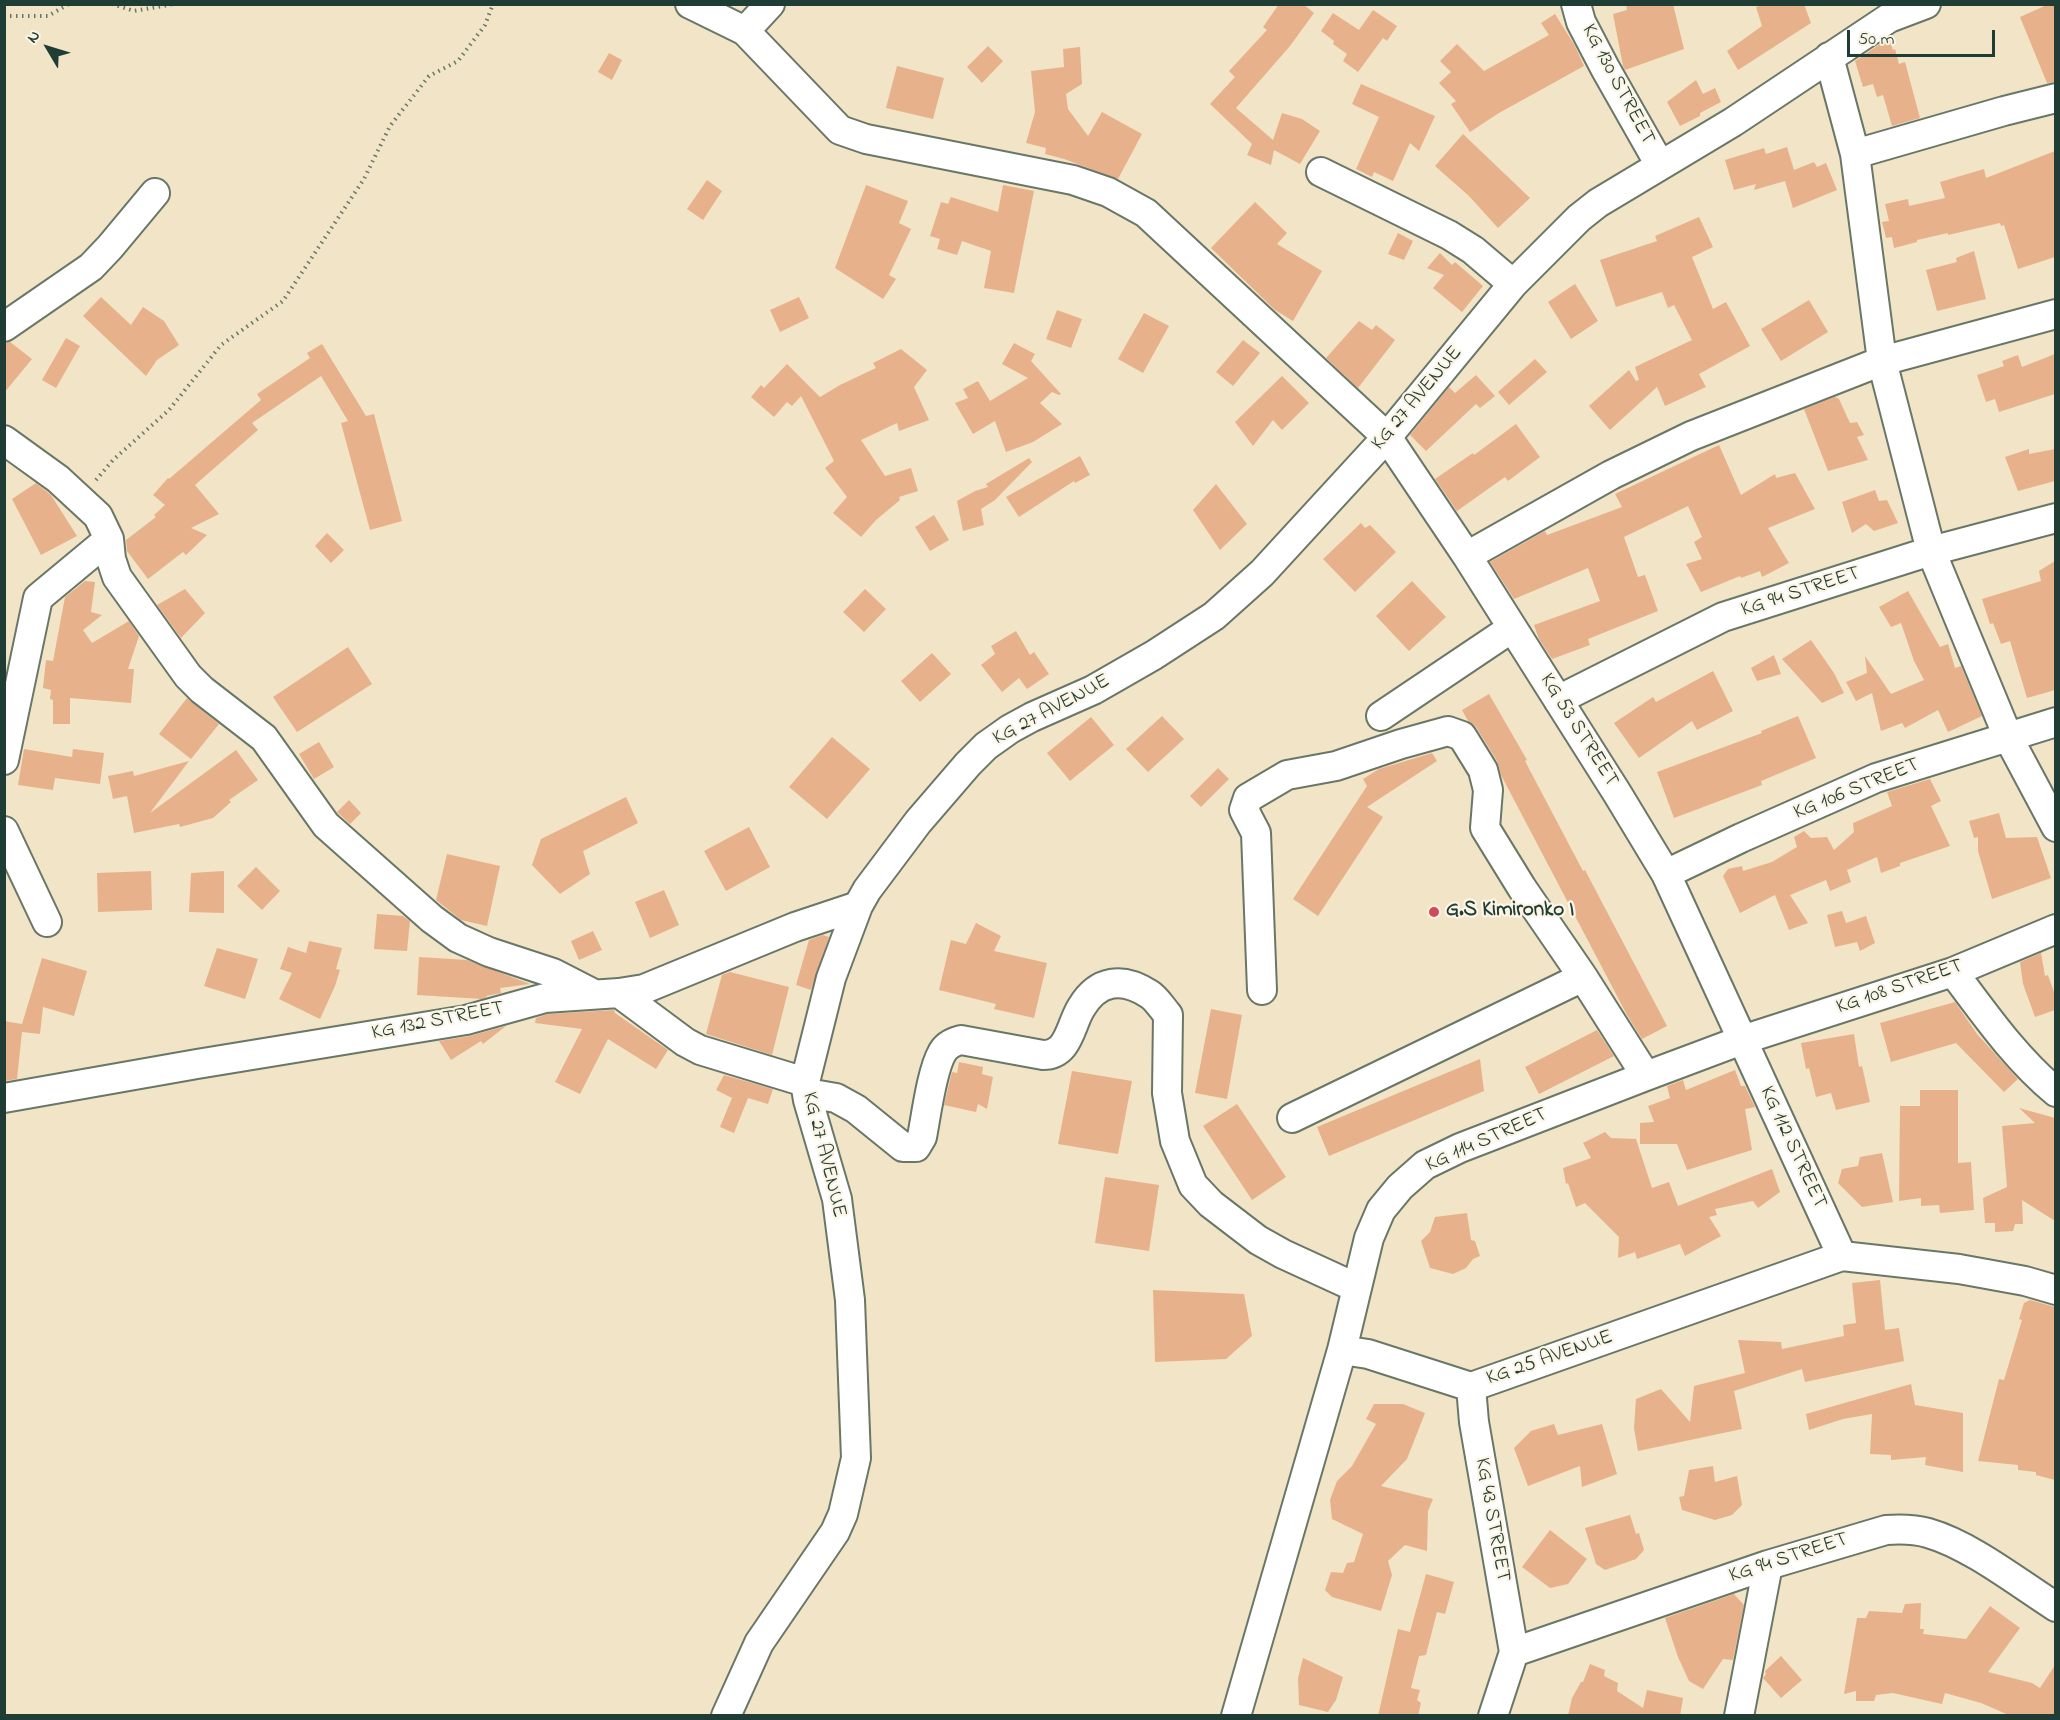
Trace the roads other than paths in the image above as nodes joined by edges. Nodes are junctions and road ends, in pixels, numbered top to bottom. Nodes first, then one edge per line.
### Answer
1 (690, 4) edge
2 (770, 4) edge
3 (1576, 4) edge
4 (1926, 4) edge
5 (1886, 11) edge
6 (745, 31) junction
7 (1829, 57) junction
8 (2055, 98) edge
9 (1855, 154) junction
10 (1660, 165) junction
11 (1321, 172) dead end
12 (155, 193) dead end
13 (1513, 284) junction
14 (2055, 314) edge
15 (4, 327) edge
16 (1882, 361) junction
17 (1387, 437) junction
18 (4, 440) edge
19 (2055, 518) edge
20 (110, 539) junction
21 (1931, 551) junction
22 (1467, 556) junction
23 (1512, 628) junction
24 (1558, 700) junction
25 (1380, 716) dead end
26 (2055, 722) edge
27 (2008, 737) junction
28 (4, 760) edge
29 (2055, 827) edge
30 (4, 831) edge
31 (1666, 874) junction
32 (858, 906) junction
33 (47, 922) dead end
34 (2055, 929) edge
35 (1953, 972) junction
36 (1583, 977) junction
37 (1262, 990) dead end
38 (606, 993) junction
39 (1742, 1040) junction
40 (1646, 1076) junction
41 (806, 1088) junction
42 (2055, 1092) edge
43 (4, 1098) edge
44 (1292, 1118) dead end
45 (1842, 1256) junction
46 (1357, 1288) junction
47 (2055, 1290) edge
48 (1342, 1350) junction
49 (1471, 1387) junction
50 (1768, 1565) junction
51 (2055, 1607) edge
52 (1514, 1653) junction
53 (726, 1716) edge
54 (1236, 1716) edge
55 (1493, 1716) edge
56 (1739, 1716) edge

1 - 6 street
2 - 6 street
3 - 10 street, KG 130 STREET
4 - 5 street, KG 27 AVENUE
5 - 7 street, KG 27 AVENUE
6 - 17 street, KG 53 STREET
7 - 9 street
7 - 10 street, KG 27 AVENUE
8 - 9 street
9 - 16 street
10 - 13 street, KG 27 AVENUE
11 - 13 street
12 - 15 street
13 - 17 street, KG 27 AVENUE
14 - 16 street
16 - 21 street
16 - 22 street
17 - 22 street, KG 53 STREET
17 - 32 street, KG 27 AVENUE
18 - 20 street
19 - 21 street, KG 94 STREET
20 - 28 street
20 - 38 street
21 - 24 street, KG 94 STREET
21 - 27 street
22 - 23 street, KG 53 STREET
23 - 24 street, KG 53 STREET
23 - 25 street
24 - 31 street, KG 53 STREET
26 - 27 street, KG 106 STREET
27 - 29 street
27 - 31 street, KG 106 STREET
30 - 33 street
31 - 39 street, KG 53 STREET
32 - 38 street, KG 132 STREET
32 - 41 street, KG 27 AVENUE
34 - 35 street, KG 108 STREET
35 - 39 street, KG 108 STREET
35 - 42 street
36 - 37 street
36 - 40 street
36 - 44 street
38 - 41 street
38 - 43 street, KG 132 STREET
39 - 40 street, KG 114 STREET
39 - 45 street, KG 112 STREET
40 - 46 street, KG 114 STREET
41 - 46 street
41 - 53 street, KG 27 AVENUE
45 - 47 street, KG 25 AVENUE
45 - 49 street, KG 25 AVENUE
46 - 48 street, KG 114 STREET
48 - 49 street, KG 25 AVENUE
48 - 54 street
49 - 52 street, KG 43 STREET
50 - 51 street, KG 94 STREET
50 - 52 street, KG 94 STREET
50 - 56 street
52 - 55 street

